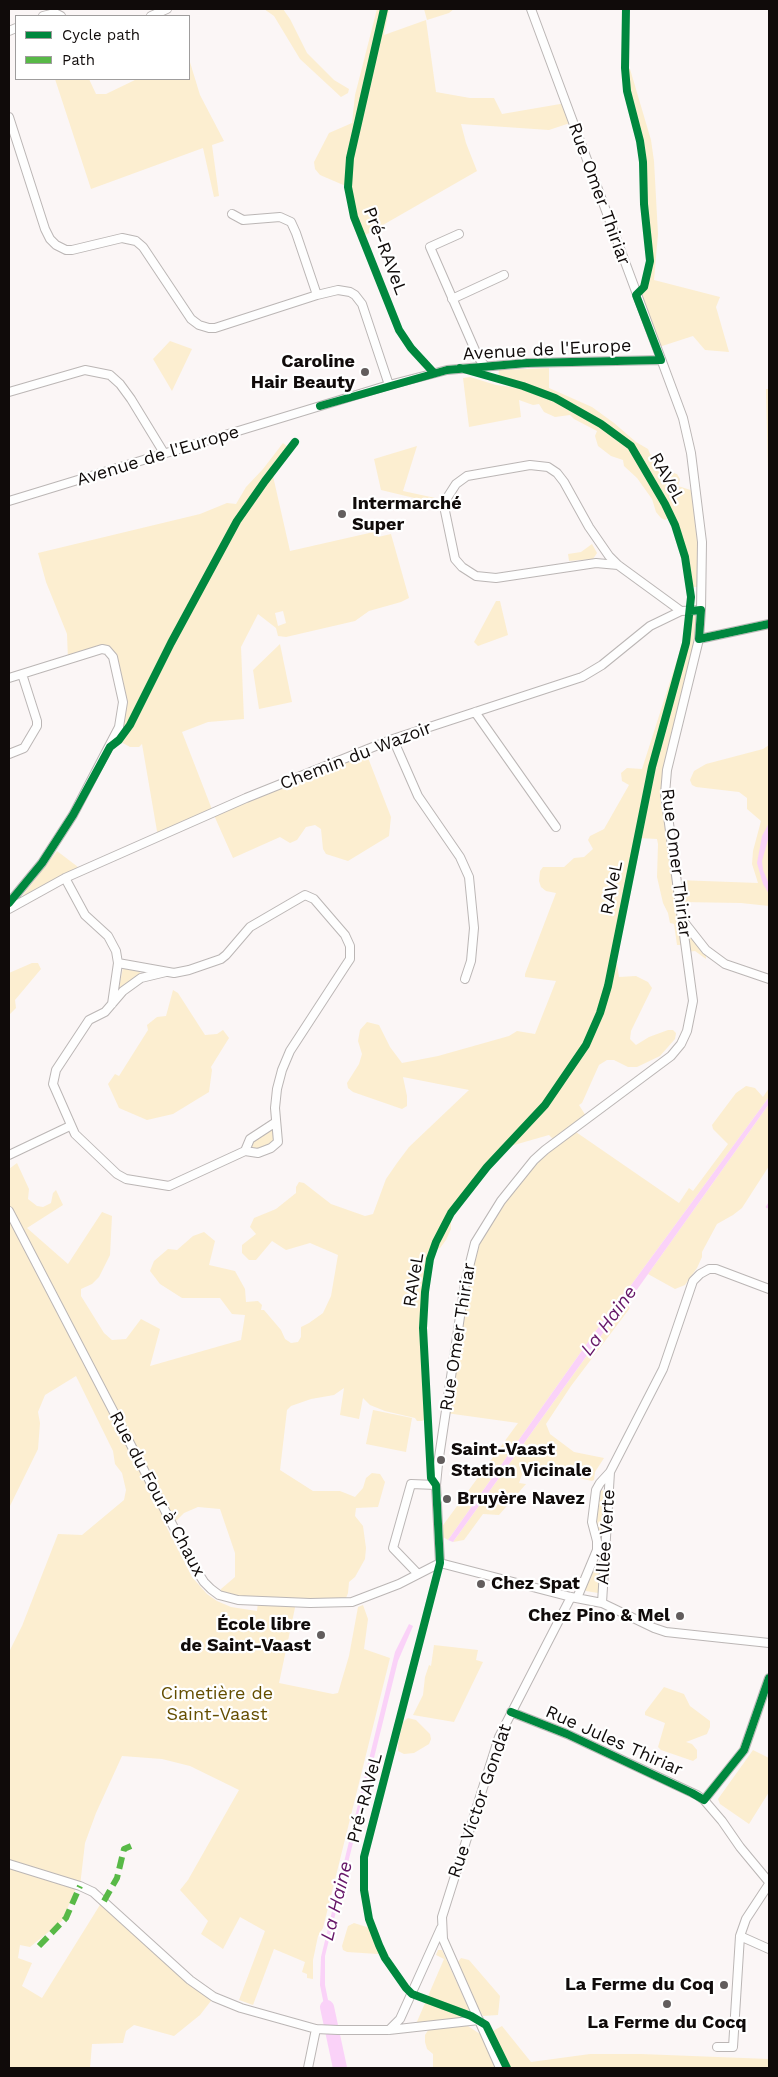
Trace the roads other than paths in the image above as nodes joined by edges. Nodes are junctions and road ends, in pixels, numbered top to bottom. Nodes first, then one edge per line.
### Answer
1 (167, 9) edge
2 (531, 9) edge
3 (47, 15) edge
4 (59, 15) edge
5 (153, 15) edge
6 (9, 117) edge
7 (232, 214) dead end
8 (459, 234) dead end
9 (504, 275) dead end
10 (317, 295) junction
11 (452, 299) junction
12 (661, 360) junction
13 (485, 366) junction
14 (389, 385) junction
15 (9, 392) edge
16 (164, 453) junction
17 (9, 501) edge
18 (618, 565) junction
19 (701, 610) junction
20 (681, 611) junction
21 (769, 624) edge
22 (698, 639) junction
23 (22, 674) junction
24 (9, 678) edge
25 (475, 712) junction
26 (393, 740) junction
27 (9, 754) edge
28 (556, 827) dead end
29 (66, 878) junction
30 (9, 904) edge
31 (9, 909) edge
32 (683, 921) junction
33 (118, 963) junction
34 (166, 972) junction
35 (769, 978) edge
36 (465, 980) dead end
37 (112, 1004) junction
38 (276, 1122) junction
39 (70, 1126) junction
40 (245, 1151) junction
41 (9, 1155) edge
42 (9, 1211) edge
43 (769, 1288) edge
44 (610, 1472) junction
45 (436, 1485) junction
46 (440, 1563) junction
47 (418, 1574) junction
48 (574, 1598) junction
49 (602, 1603) junction
50 (769, 1644) edge
51 (769, 1678) edge
52 (511, 1712) junction
53 (704, 1800) junction
54 (9, 1864) edge
55 (769, 1883) edge
56 (441, 1928) junction
57 (740, 1936) junction
58 (769, 1949) edge
59 (479, 2020) junction
60 (316, 2029) junction
61 (389, 2030) junction
62 (717, 2047) dead end
63 (308, 2068) edge
64 (500, 2068) edge

1 - 5 street
2 - 12 street, Rue Omer Thiriar
3 - 4 street
6 - 10 street
7 - 10 street
8 - 11 street
9 - 11 street
10 - 14 street
11 - 13 street
12 - 13 street, Avenue de l'Europe
12 - 19 street, Rue Omer Thiriar
13 - 14 street, Avenue de l'Europe
14 - 16 street, Avenue de l'Europe
15 - 16 street
16 - 17 street, Avenue de l'Europe
18 - 18 street
18 - 20 street
19 - 20 street, Chemin du Wazoir
19 - 22 street, Rue Omer Thiriar
20 - 25 street, Chemin du Wazoir
21 - 22 street
22 - 32 street, Rue Omer Thiriar
23 - 24 street
23 - 27 street
23 - 30 street
25 - 26 street, Chemin du Wazoir
25 - 28 street
26 - 29 street, Chemin du Wazoir
26 - 36 street
29 - 31 street, Chemin du Wazoir
29 - 33 street
32 - 35 street
32 - 45 street, Rue Omer Thiriar
33 - 34 street
33 - 37 street
34 - 37 street
34 - 38 street
37 - 39 street
38 - 40 street
38 - 40 street
39 - 40 street
39 - 41 street
42 - 47 street, Rue du Four à Chaux
43 - 44 street, Allée Verte
44 - 48 street, Allée Verte
44 - 49 street, Allée Verte
45 - 46 street, Rue Omer Thiriar
45 - 47 street
46 - 47 street, Rue du Four à Chaux
46 - 48 street
48 - 49 street
48 - 52 street, Rue Victor Gondat
49 - 50 street
51 - 53 street
52 - 53 street, Rue Jules Thiriar
52 - 56 street, Rue Victor Gondat
53 - 55 street
54 - 60 street
55 - 57 street
56 - 59 street, Rue Victor Gondat
56 - 61 street, Rue Victor Gondat
57 - 58 street
57 - 62 street
59 - 61 street
59 - 64 street, Rue Victor Gondat
60 - 61 street
60 - 63 street

